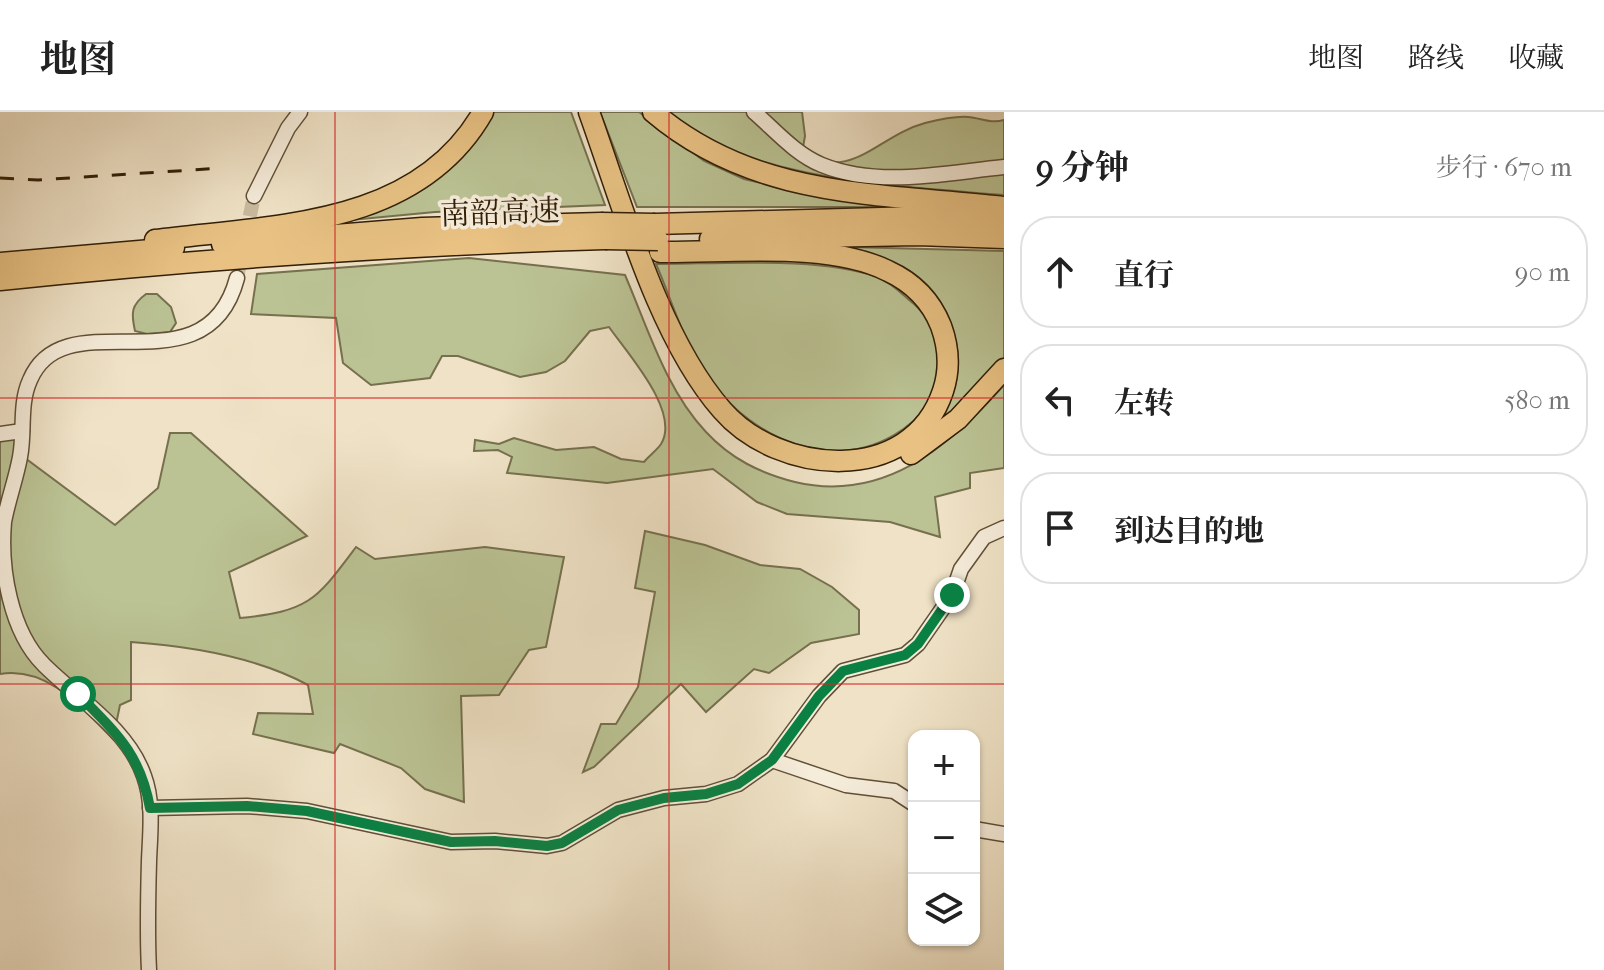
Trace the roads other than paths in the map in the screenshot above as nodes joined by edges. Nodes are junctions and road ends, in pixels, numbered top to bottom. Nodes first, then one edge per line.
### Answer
1 (300, 112) edge
2 (483, 112) edge
3 (578, 112) edge
4 (589, 112) edge
5 (653, 112) edge
6 (754, 112) edge
7 (1004, 167) edge
8 (254, 196) tunnel mouth
9 (1004, 207) edge
10 (1004, 220) edge
11 (604, 238) junction
12 (1004, 238) edge
13 (658, 239) junction
14 (0, 262) edge
15 (237, 278) tunnel mouth
16 (0, 280) edge
17 (1004, 369) edge
18 (22, 431) junction
19 (0, 434) edge
20 (1004, 528) edge
21 (772, 760) junction
22 (911, 802) edge
23 (150, 808) junction
24 (980, 830) edge
25 (1004, 834) edge
26 (149, 970) edge

1 - 8 street
2 - 14 highway
3 - 17 highway
4 - 13 highway
5 - 9 highway
6 - 7 street
10 - 13 highway, 南韶高速
11 - 13 highway, 南韶高速, bridge
11 - 13 highway
11 - 14 highway, 南韶高速
11 - 16 highway, 南韶高速
12 - 13 highway, 南韶高速
15 - 18 street
18 - 19 street
18 - 23 street
20 - 21 street
21 - 22 street
21 - 23 street
23 - 26 street
24 - 25 street

